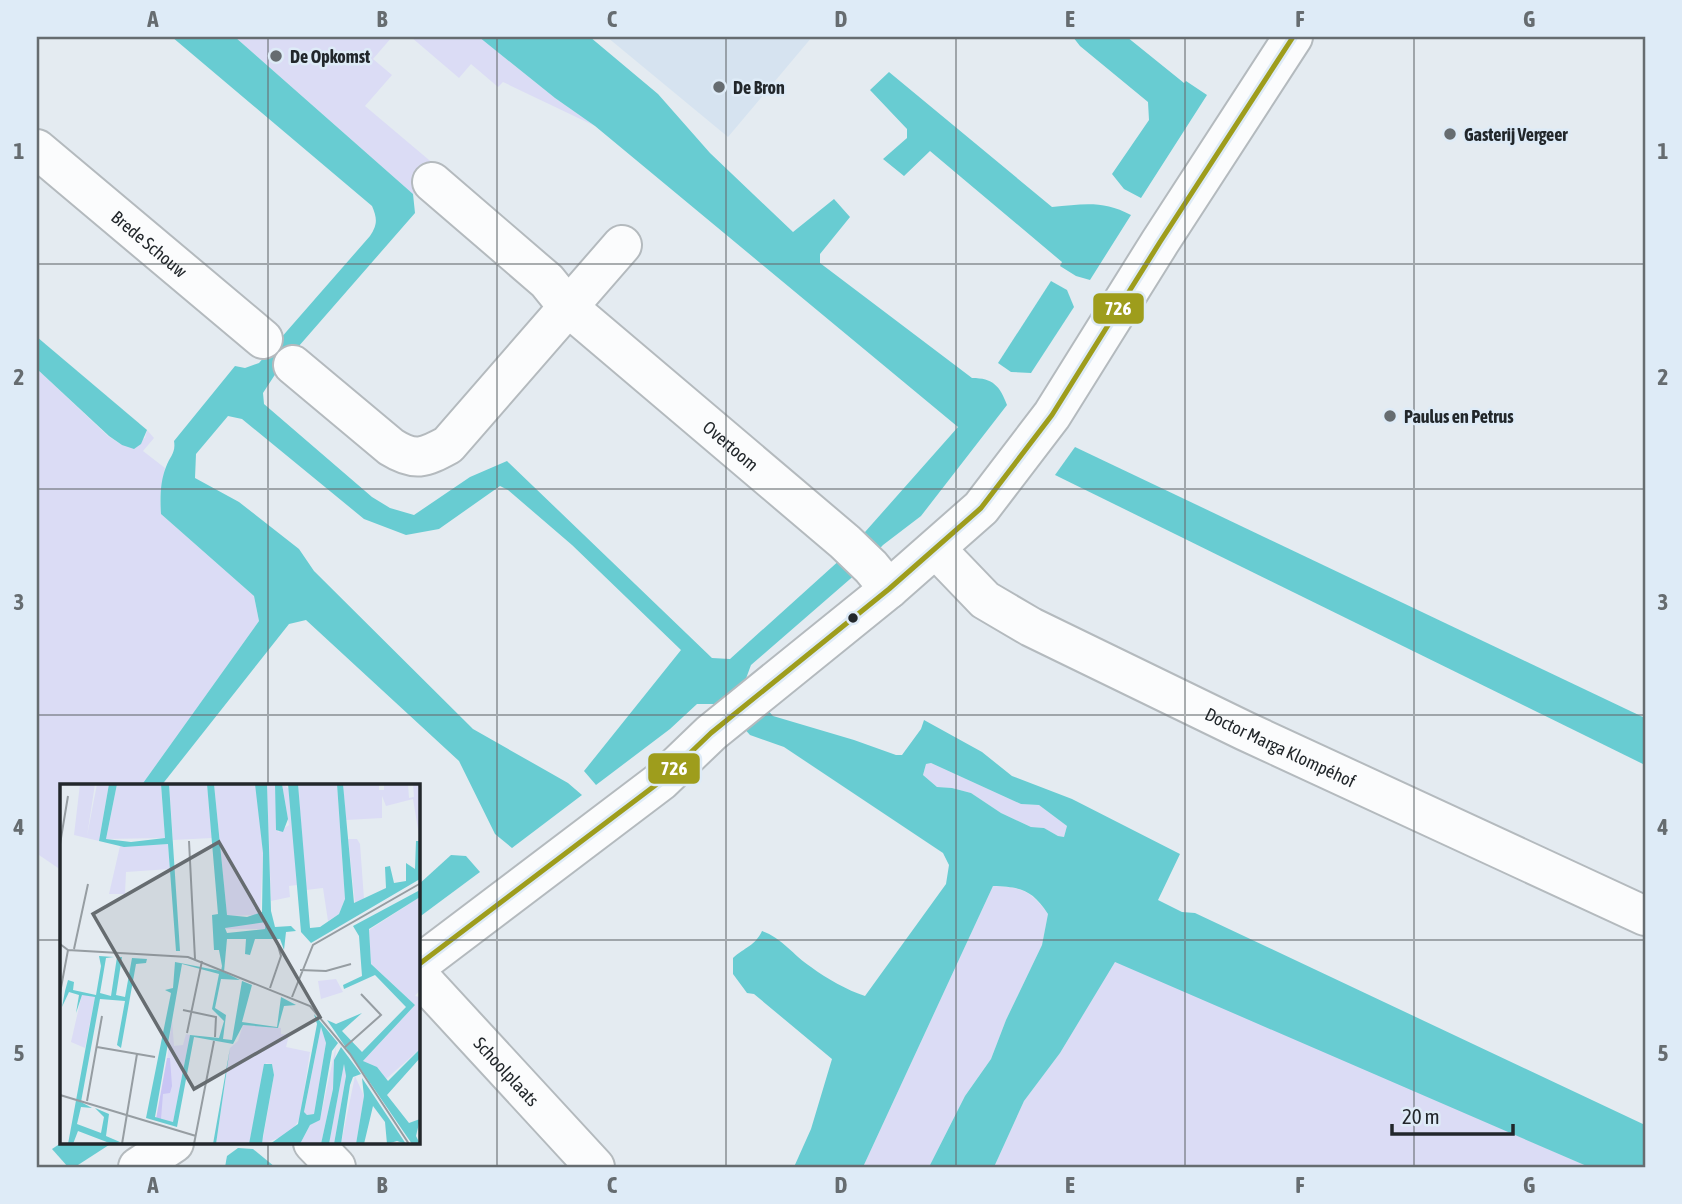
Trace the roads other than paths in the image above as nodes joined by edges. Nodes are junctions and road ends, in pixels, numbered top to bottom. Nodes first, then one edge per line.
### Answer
1 (1293, 37) edge
2 (37, 149) edge
3 (432, 182) dead end
4 (622, 244) dead end
5 (568, 307) junction
6 (263, 340) dead end
7 (293, 365) dead end
8 (936, 549) junction
9 (869, 566) junction
10 (1645, 916) edge
11 (420, 963) edge
12 (420, 977) edge
13 (172, 1144) edge
14 (314, 1144) edge
15 (138, 1167) edge
16 (336, 1167) edge
17 (595, 1167) edge

1 - 8 street
2 - 6 street, Brede Schouw
3 - 5 street, Overtoom
4 - 5 street
5 - 7 street
5 - 9 street, Overtoom
8 - 9 street
8 - 10 street, Doctor Marga Klompéhof
9 - 11 street
12 - 17 street, Schoolplaats
13 - 15 street
14 - 16 street

